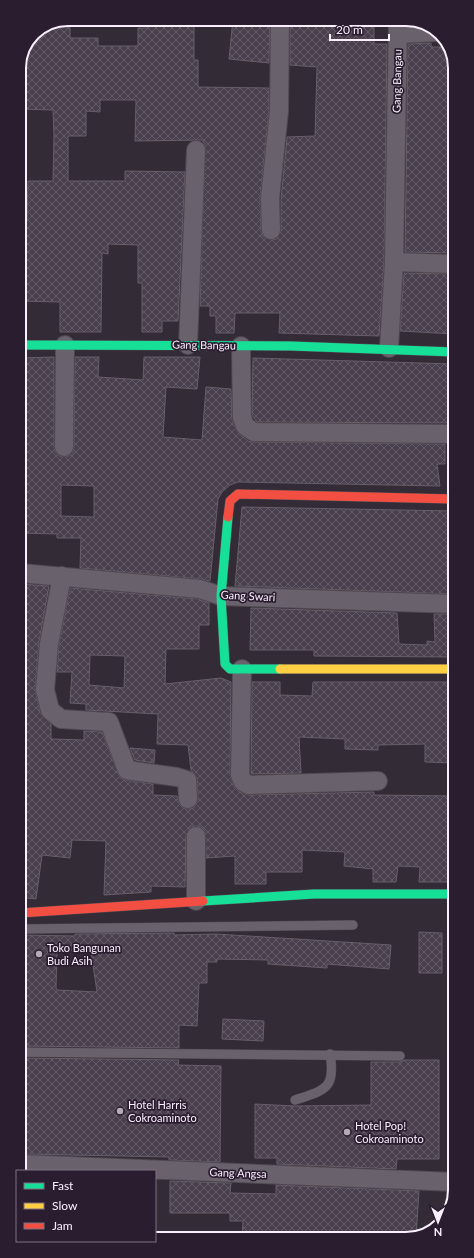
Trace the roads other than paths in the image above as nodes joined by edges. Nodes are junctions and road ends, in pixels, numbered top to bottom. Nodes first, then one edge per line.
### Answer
1 (280, 26) edge
2 (398, 26) edge
3 (423, 30) edge
4 (196, 150) dead end
5 (271, 230) dead end
6 (394, 262) junction
7 (448, 264) edge
8 (26, 345) edge
9 (65, 345) junction
10 (188, 345) junction
11 (241, 346) junction
12 (389, 348) junction
13 (448, 352) edge
14 (448, 434) edge
15 (64, 447) dead end
16 (448, 499) edge
17 (26, 573) edge
18 (62, 576) junction
19 (221, 596) junction
20 (448, 604) edge
21 (242, 669) junction
22 (448, 669) edge
23 (378, 781) dead end
24 (188, 798) dead end
25 (196, 836) dead end
26 (448, 894) edge
27 (196, 901) junction
28 (26, 913) edge
29 (353, 925) dead end
30 (26, 929) edge
31 (26, 1052) edge
32 (330, 1054) junction
33 (400, 1056) dead end
34 (295, 1100) dead end
35 (26, 1164) edge
36 (448, 1182) edge

1 - 5 street
2 - 3 street
2 - 6 street, Gang Bangau
4 - 10 street
6 - 7 street
6 - 12 street, Gang Bangau
8 - 9 street, Gang Bangau
9 - 10 street, Gang Bangau
9 - 15 street
10 - 11 street, Gang Bangau
11 - 12 street, Gang Bangau
11 - 14 street
12 - 13 street, Gang Bangau
16 - 19 street
17 - 18 street, Gang Swari
18 - 19 street, Gang Swari
18 - 24 street
19 - 20 street, Gang Swari
19 - 21 street
21 - 22 street
21 - 23 street
25 - 27 street
26 - 27 street
27 - 28 street
29 - 30 lane
31 - 32 lane
32 - 33 lane
32 - 34 lane
35 - 36 street, Gang Angsa

